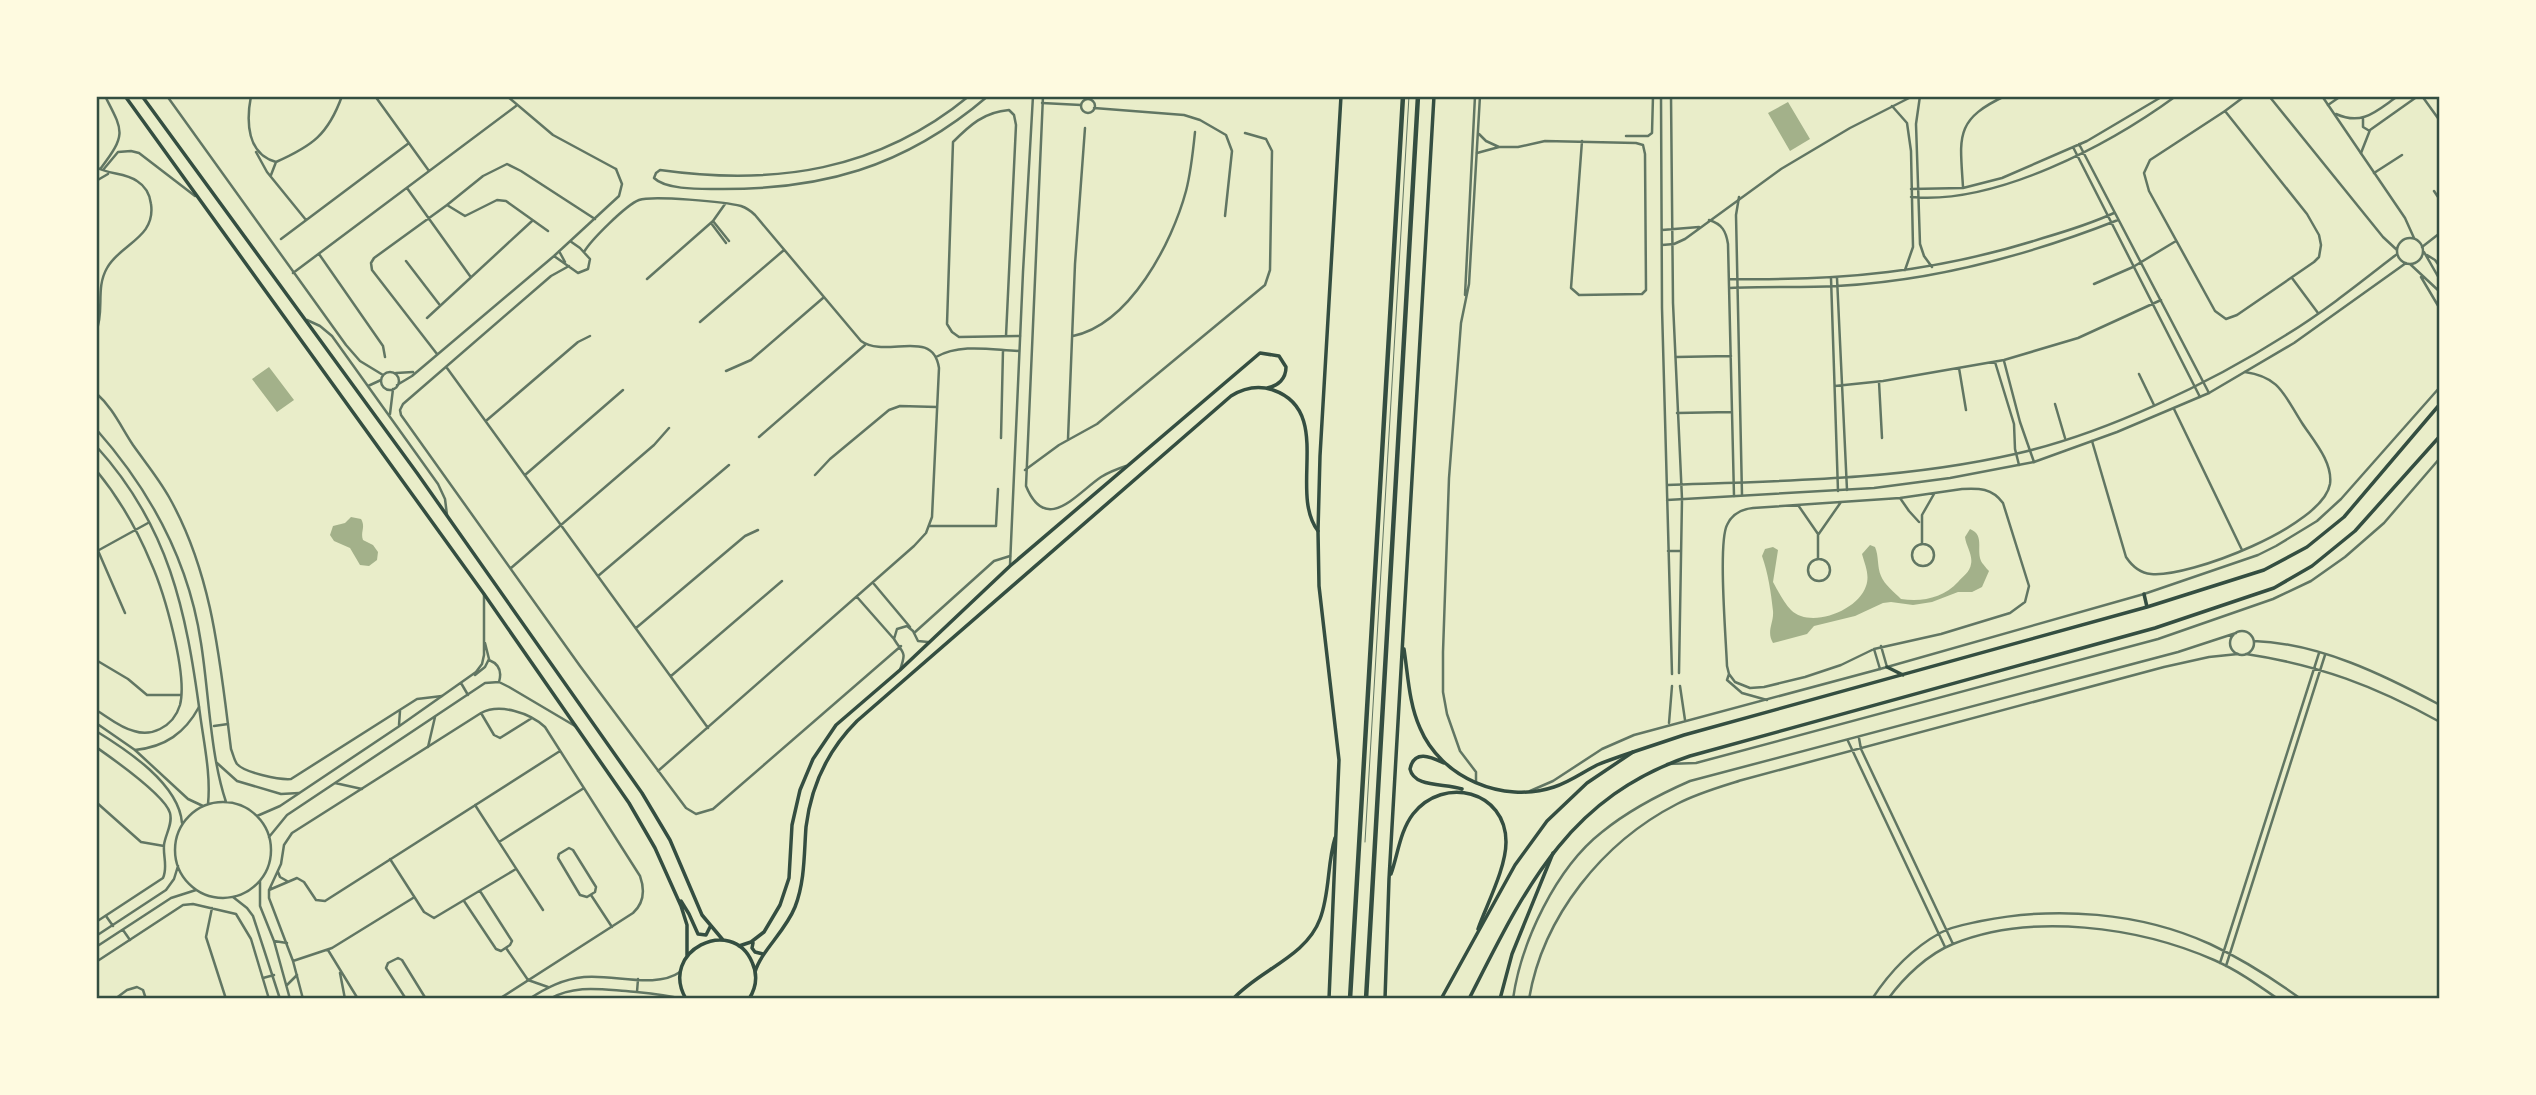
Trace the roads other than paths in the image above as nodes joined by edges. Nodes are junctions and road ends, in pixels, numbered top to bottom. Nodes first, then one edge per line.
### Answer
1 (105, 96) edge
2 (125, 96) edge
3 (142, 96) edge
4 (167, 96) edge
5 (251, 96) edge
6 (342, 96) edge
7 (375, 96) edge
8 (507, 96) edge
9 (969, 96) edge
10 (988, 96) edge
11 (1043, 96) edge
12 (1340, 96) edge
13 (1403, 96) edge
14 (1409, 96) edge
15 (1418, 96) edge
16 (1434, 96) edge
17 (1475, 96) edge
18 (1480, 96) edge
19 (1653, 96) edge
20 (1661, 96) edge
21 (1671, 96) edge
22 (1913, 96) edge
23 (1920, 96) edge
24 (2005, 96) edge
25 (2163, 96) edge
26 (2176, 96) edge
27 (2245, 96) edge
28 (2269, 96) edge
29 (2322, 96) edge
30 (2341, 96) edge
31 (2398, 96) edge
32 (2420, 96) edge
33 (1032, 97) edge
34 (1042, 103) junction
35 (1081, 105) junction
36 (2328, 105) junction
37 (516, 106) junction
38 (1892, 106) junction
39 (1094, 108) junction
40 (2225, 111) junction
41 (2332, 112) junction
42 (2363, 119) junction
43 (2440, 121) edge
44 (1085, 128) dead end
45 (2370, 130) junction
46 (1195, 132) dead end
47 (1245, 133) dead end
48 (1473, 133) junction
49 (1478, 134) junction
50 (1626, 136) dead end
51 (1581, 141) junction
52 (409, 143) junction
53 (2079, 144) junction
54 (1499, 147) junction
55 (2073, 147) junction
56 (114, 149) junction
57 (255, 149) junction
58 (118, 152) junction
59 (2083, 152) junction
60 (1477, 153) junction
61 (2361, 153) junction
62 (2077, 155) junction
63 (2402, 155) dead end
64 (276, 162) junction
65 (100, 169) edge
66 (429, 171) junction
67 (110, 173) junction
68 (2374, 173) junction
69 (272, 178) junction
70 (96, 181) edge
71 (407, 188) junction
72 (1963, 188) junction
73 (1911, 189) junction
74 (1919, 190) junction
75 (2434, 191) dead end
76 (1739, 197) junction
77 (1911, 197) junction
78 (198, 198) junction
79 (1919, 198) junction
80 (2440, 200) edge
81 (725, 204) junction
82 (1662, 204) junction
83 (1672, 204) junction
84 (447, 205) junction
85 (2114, 213) junction
86 (1225, 216) dead end
87 (2106, 216) junction
88 (595, 219) junction
89 (1709, 220) junction
90 (2118, 220) junction
91 (306, 221) junction
92 (532, 221) junction
93 (712, 222) junction
94 (2110, 223) junction
95 (1699, 227) junction
96 (1662, 230) junction
97 (1673, 230) junction
98 (548, 231) dead end
99 (2440, 233) edge
100 (575, 237) junction
101 (2414, 238) junction
102 (281, 239) dead end
103 (570, 241) junction
104 (2176, 241) junction
105 (727, 242) dead end
106 (1674, 244) junction
107 (2024, 244) junction
108 (1662, 245) junction
109 (580, 248) junction
110 (2423, 249) junction
111 (784, 250) junction
112 (559, 251) junction
113 (584, 252) junction
114 (2026, 252) junction
115 (2397, 252) junction
116 (319, 254) junction
117 (554, 256) junction
118 (2427, 256) junction
119 (406, 261) dead end
120 (2141, 261) junction
121 (565, 262) junction
122 (2408, 264) junction
123 (569, 266) junction
124 (1933, 267) junction
125 (2133, 267) junction
126 (2440, 267) edge
127 (1904, 271) junction
128 (293, 273) junction
129 (2419, 275) junction
130 (470, 276) junction
131 (1830, 278) junction
132 (1837, 278) junction
133 (2292, 278) junction
134 (647, 279) dead end
135 (1730, 279) junction
136 (1738, 279) junction
137 (2440, 280) edge
138 (2094, 284) dead end
139 (1830, 286) junction
140 (1837, 286) junction
141 (1730, 288) junction
142 (1738, 288) junction
143 (2440, 292) edge
144 (1465, 295) junction
145 (824, 297) junction
146 (2161, 299) junction
147 (439, 304) junction
148 (2153, 304) junction
149 (1662, 308) junction
150 (1674, 308) junction
151 (2440, 309) edge
152 (2318, 313) junction
153 (426, 318) dead end
154 (305, 319) junction
155 (700, 322) dead end
156 (96, 332) edge
157 (1006, 336) junction
158 (1020, 336) junction
159 (1073, 336) junction
160 (590, 337) dead end
161 (866, 344) junction
162 (1003, 350) junction
163 (1019, 351) junction
164 (437, 354) junction
165 (1731, 356) junction
166 (936, 357) junction
167 (1676, 357) junction
168 (385, 358) dead end
169 (2004, 360) junction
170 (1995, 362) junction
171 (447, 367) junction
172 (1959, 368) junction
173 (416, 371) junction
174 (726, 371) dead end
175 (2245, 372) junction
176 (394, 373) junction
177 (2139, 374) dead end
178 (383, 375) junction
179 (381, 380) junction
180 (2202, 381) junction
181 (1879, 382) junction
182 (397, 385) junction
183 (2194, 385) junction
184 (368, 386) junction
185 (1835, 386) junction
186 (1843, 386) junction
187 (2440, 387) edge
188 (1265, 388) junction
189 (393, 389) junction
190 (623, 390) dead end
191 (96, 393) edge
192 (2209, 393) junction
193 (2200, 397) junction
194 (2055, 404) dead end
195 (2154, 405) junction
196 (937, 407) junction
197 (2438, 408) edge
198 (2174, 409) junction
199 (1966, 410) dead end
200 (1732, 411) junction
201 (1677, 414) junction
202 (390, 417) junction
203 (486, 421) junction
204 (669, 428) dead end
205 (96, 429) edge
206 (2440, 436) edge
207 (759, 437) dead end
208 (1001, 438) dead end
209 (1882, 438) dead end
210 (2065, 438) junction
211 (1068, 439) junction
212 (2092, 441) junction
213 (97, 449) edge
214 (2031, 450) junction
215 (2016, 454) junction
216 (2440, 458) edge
217 (2034, 462) junction
218 (1130, 465) junction
219 (2019, 465) junction
220 (729, 466) dead end
221 (96, 470) edge
222 (1025, 470) junction
223 (525, 475) junction
224 (816, 475) dead end
225 (1846, 478) junction
226 (1837, 479) junction
227 (1741, 482) junction
228 (1734, 483) junction
229 (1667, 485) junction
230 (1681, 485) junction
231 (998, 489) dead end
232 (1838, 491) junction
233 (1847, 491) junction
234 (1934, 494) junction
235 (1742, 495) junction
236 (1734, 496) junction
237 (1900, 498) junction
238 (1682, 499) junction
239 (1667, 500) junction
240 (1841, 502) junction
241 (1798, 505) junction
242 (156, 512) junction
243 (447, 515) junction
244 (147, 517) junction
245 (150, 522) junction
246 (1920, 523) junction
247 (562, 526) junction
248 (929, 526) junction
249 (136, 530) junction
250 (758, 530) dead end
251 (1318, 531) junction
252 (1818, 535) junction
253 (1922, 544) junction
254 (97, 548) edge
255 (2242, 550) junction
256 (1668, 551) junction
257 (1681, 551) junction
258 (1010, 556) junction
259 (1818, 559) junction
260 (1010, 566) junction
261 (511, 568) junction
262 (598, 576) junction
263 (782, 581) dead end
264 (873, 583) junction
265 (484, 594) junction
266 (2144, 594) junction
267 (857, 597) junction
268 (2147, 607) junction
269 (125, 613) dead end
270 (910, 627) junction
271 (636, 628) junction
272 (914, 633) junction
273 (2235, 633) junction
274 (894, 639) junction
275 (484, 641) junction
276 (1402, 641) junction
277 (2254, 641) junction
278 (931, 642) junction
279 (901, 646) junction
280 (1881, 646) junction
281 (1874, 649) junction
282 (2319, 653) junction
283 (2238, 654) junction
284 (2246, 654) junction
285 (2325, 655) junction
286 (489, 659) junction
287 (96, 660) edge
288 (1887, 667) junction
289 (2315, 667) junction
290 (1880, 669) junction
291 (2321, 669) junction
292 (900, 670) junction
293 (1679, 673) dead end
294 (1672, 674) dead end
295 (1729, 674) junction
296 (471, 676) junction
297 (671, 676) junction
298 (1903, 676) junction
299 (499, 682) junction
300 (461, 683) junction
301 (1672, 686) dead end
302 (1680, 686) dead end
303 (181, 695) junction
304 (468, 695) junction
305 (442, 696) junction
306 (1767, 700) junction
307 (2440, 705) edge
308 (199, 707) junction
309 (96, 710) edge
310 (400, 711) junction
311 (481, 713) junction
312 (435, 717) junction
313 (533, 718) junction
314 (1685, 720) junction
315 (2440, 722) edge
316 (96, 723) edge
317 (1669, 723) junction
318 (228, 724) junction
319 (212, 726) junction
320 (398, 727) junction
321 (576, 727) junction
322 (708, 728) junction
323 (96, 731) edge
324 (1859, 738) junction
325 (1848, 741) junction
326 (96, 747) edge
327 (428, 747) junction
328 (1861, 749) junction
329 (135, 750) junction
330 (561, 750) junction
331 (1854, 751) junction
332 (1633, 752) junction
333 (217, 763) junction
334 (1446, 764) junction
335 (1667, 764) junction
336 (658, 771) junction
337 (1476, 782) junction
338 (335, 783) junction
339 (584, 788) junction
340 (362, 789) junction
341 (1467, 792) junction
342 (1525, 792) junction
343 (299, 793) junction
344 (96, 802) edge
345 (226, 802) junction
346 (208, 804) junction
347 (475, 805) junction
348 (203, 806) junction
349 (257, 816) junction
350 (183, 824) junction
351 (1337, 833) junction
352 (269, 836) junction
353 (499, 842) junction
354 (1365, 842) dead end
355 (164, 846) junction
356 (1553, 853) junction
357 (390, 859) junction
358 (178, 866) junction
359 (516, 869) junction
360 (278, 872) junction
361 (1389, 879) junction
362 (260, 880) junction
363 (287, 881) junction
364 (197, 890) junction
365 (269, 890) junction
366 (480, 891) junction
367 (591, 895) junction
368 (233, 897) junction
369 (414, 897) junction
370 (677, 897) junction
371 (464, 901) junction
372 (212, 908) junction
373 (543, 910) dead end
374 (106, 916) junction
375 (265, 919) junction
376 (96, 922) edge
377 (256, 922) junction
378 (113, 926) junction
379 (710, 926) junction
380 (612, 927) junction
381 (1478, 929) junction
382 (123, 930) junction
383 (1947, 930) junction
384 (1940, 933) junction
385 (96, 936) edge
386 (130, 940) junction
387 (723, 940) junction
388 (274, 941) junction
389 (754, 941) junction
390 (287, 943) junction
391 (1953, 944) junction
392 (738, 946) junction
393 (96, 947) edge
394 (1946, 947) junction
395 (506, 948) junction
396 (328, 950) junction
397 (2223, 951) junction
398 (765, 953) junction
399 (2230, 955) junction
400 (687, 956) junction
401 (293, 961) junction
402 (96, 962) edge
403 (2220, 963) junction
404 (2226, 967) junction
405 (339, 970) junction
406 (680, 972) junction
407 (755, 972) junction
408 (274, 975) junction
409 (297, 975) junction
410 (264, 978) junction
411 (638, 979) junction
412 (528, 981) junction
413 (287, 985) junction
414 (548, 987) junction
415 (637, 992) junction
416 (115, 999) edge
417 (146, 999) edge
418 (226, 999) edge
419 (270, 999) edge
420 (281, 999) edge
421 (290, 999) edge
422 (303, 999) edge
423 (345, 999) edge
424 (358, 999) edge
425 (405, 999) edge
426 (426, 999) edge
427 (499, 999) edge
428 (528, 999) edge
429 (549, 999) edge
430 (684, 999) edge
431 (749, 999) edge
432 (1233, 999) edge
433 (1329, 999) edge
434 (1350, 999) edge
435 (1366, 999) edge
436 (1385, 999) edge
437 (1441, 999) edge
438 (1469, 999) edge
439 (1500, 999) edge
440 (1513, 999) edge
441 (1529, 999) edge
442 (1872, 999) edge
443 (1888, 999) edge
444 (2278, 999) edge
445 (2301, 999) edge

1 - 56 street
2 - 78 main road
3 - 154 main road
4 - 128 street
5 - 57 street
6 - 64 street
7 - 52 street
8 - 37 street
9 - 10 street
11 - 34 street
12 - 251 main road
13 - 434 highway
14 - 354 lane
15 - 435 highway
16 - 276 main road
17 - 48 street
18 - 49 street
19 - 50 street
20 - 82 street
21 - 83 street
22 - 38 street
23 - 74 street
24 - 72 street
25 - 53 street
26 - 59 street
27 - 40 street
28 - 115 street
29 - 36 street
30 - 36 street
31 - 42 street
32 - 43 street
32 - 45 street
33 - 158 street
34 - 35 street
34 - 222 street
35 - 39 street
35 - 39 street
36 - 41 street
37 - 66 street
37 - 88 street
38 - 73 street
38 - 76 street
39 - 86 street
40 - 104 street
40 - 133 street
41 - 42 street
41 - 61 street
42 - 45 street
44 - 159 street
45 - 61 street
46 - 159 street
47 - 211 street
48 - 49 street
48 - 144 street
49 - 54 street
49 - 60 street
51 - 51 street
51 - 54 street
52 - 66 street
52 - 91 street
53 - 55 street
53 - 59 street
54 - 60 street
55 - 62 street
55 - 72 street
56 - 58 street
56 - 65 street
57 - 64 street
57 - 69 street
58 - 65 street
58 - 78 street
59 - 62 street
59 - 85 street
60 - 144 street
61 - 68 street
62 - 79 street
62 - 87 street
63 - 68 street
64 - 69 street
65 - 67 street
66 - 71 street
67 - 70 street
67 - 156 street
68 - 101 street
69 - 91 street
71 - 116 street
71 - 130 street
72 - 74 street
73 - 74 street
73 - 77 street
74 - 79 street
75 - 80 street
76 - 89 street
76 - 136 street
77 - 79 street
77 - 127 street
78 - 265 main road
79 - 124 street
81 - 93 street
81 - 111 street
81 - 113 street
82 - 83 street
82 - 96 street
83 - 97 street
84 - 88 street
84 - 92 street
84 - 164 street
85 - 87 street
85 - 90 street
87 - 94 street
87 - 107 street
88 - 100 street
89 - 95 street
89 - 135 street
90 - 94 street
90 - 120 street
91 - 102 street
92 - 98 street
92 - 130 street
93 - 105 street
93 - 134 street
94 - 114 street
94 - 125 street
95 - 97 street
95 - 106 street
96 - 97 street
96 - 108 street
97 - 106 street
99 - 110 street
100 - 103 street
100 - 109 street
101 - 110 street
101 - 115 street
103 - 109 street
103 - 112 street
104 - 120 street
104 - 133 street
106 - 108 street
106 - 150 street
107 - 114 street
107 - 124 street
108 - 149 street
109 - 113 street
110 - 118 street
110 - 122 street
111 - 145 street
111 - 155 street
112 - 117 street
112 - 121 street
113 - 123 street
114 - 140 street
115 - 122 street
115 - 152 street
116 - 128 street
116 - 168 street
117 - 121 street
117 - 164 street
118 - 126 street
118 - 137 street
119 - 147 street
120 - 125 street
120 - 146 street
121 - 123 street
122 - 129 street
122 - 175 street
123 - 171 street
124 - 127 street
125 - 138 street
125 - 148 street
127 - 132 street
128 - 178 street
129 - 143 street
129 - 151 street
130 - 147 street
131 - 132 street
131 - 136 street
131 - 139 street
132 - 140 street
133 - 152 street
135 - 136 street
135 - 141 street
136 - 142 street
139 - 140 street
139 - 142 street
139 - 185 street
140 - 186 street
141 - 142 street
141 - 165 street
142 - 227 street
144 - 337 street
145 - 161 street
145 - 174 street
146 - 148 street
146 - 180 street
147 - 153 street
148 - 169 street
148 - 183 street
149 - 150 street
149 - 229 street
150 - 167 street
152 - 180 street
154 - 184 street
154 - 243 main road
157 - 157 street
157 - 158 street
158 - 163 street
159 - 211 street
160 - 203 street
161 - 166 street
161 - 207 street
162 - 163 street
162 - 166 street
162 - 208 street
163 - 258 street
164 - 173 street
165 - 167 street
165 - 200 street
166 - 196 street
167 - 201 street
169 - 170 street
169 - 214 street
170 - 172 street
170 - 215 street
171 - 203 street
171 - 261 street
172 - 181 street
172 - 199 street
173 - 176 street
173 - 182 street
175 - 192 street
175 - 255 street
176 - 178 street
176 - 182 street
177 - 195 street
178 - 179 street
179 - 184 street
179 - 189 street
180 - 183 street
180 - 192 street
181 - 186 street
181 - 209 street
182 - 189 street
183 - 193 street
183 - 195 street
184 - 202 street
185 - 186 street
185 - 226 street
186 - 225 street
187 - 266 street
188 - 218 main road
188 - 251 main road
188 - 398 main road
189 - 202 street
190 - 223 street
191 - 318 street
192 - 193 street
193 - 198 street
194 - 210 street
195 - 210 street
196 - 224 street
196 - 248 street
197 - 268 main road
198 - 212 street
198 - 255 street
200 - 201 street
200 - 228 street
201 - 230 street
202 - 243 street
203 - 223 street
204 - 247 street
205 - 242 street
206 - 335 main road
210 - 214 street
211 - 222 street
212 - 217 street
212 - 255 street
213 - 244 street
214 - 215 street
214 - 217 street
215 - 219 street
215 - 225 street
216 - 335 street
217 - 219 street
218 - 222 street
218 - 260 main road
219 - 233 street
220 - 262 street
221 - 249 street
223 - 247 street
225 - 226 street
225 - 233 street
226 - 227 street
226 - 232 street
227 - 228 street
227 - 235 street
228 - 230 street
228 - 236 street
229 - 230 street
229 - 239 street
230 - 238 street
231 - 248 street
232 - 233 street
232 - 235 street
234 - 237 street
234 - 246 street
234 - 280 street
235 - 236 street
236 - 238 street
237 - 240 street
237 - 246 street
238 - 239 street
238 - 257 street
239 - 256 street
240 - 241 street
240 - 252 street
241 - 252 street
241 - 295 street
242 - 244 street
242 - 319 street
243 - 379 main road
244 - 245 street
245 - 249 street
245 - 308 street
246 - 253 street
247 - 261 street
247 - 262 street
248 - 264 street
249 - 254 street
249 - 303 street
250 - 271 street
251 - 351 main road
252 - 259 street
253 - 253 street
254 - 269 street
256 - 257 street
256 - 294 street
257 - 293 street
258 - 260 street
258 - 272 street
259 - 259 street
260 - 278 main road
261 - 336 street
262 - 271 street
263 - 297 street
264 - 267 street
264 - 270 street
265 - 275 street
265 - 321 main road
266 - 268 main road
266 - 288 street
267 - 274 street
267 - 322 street
268 - 298 main road
270 - 272 street
270 - 274 street
271 - 297 street
272 - 278 street
273 - 277 street
273 - 283 street
273 - 324 street
274 - 279 street
275 - 286 street
275 - 296 street
276 - 334 main road
276 - 361 main road
277 - 282 street
277 - 284 street
278 - 292 main road
279 - 292 street
279 - 336 street
280 - 281 street
280 - 288 street
281 - 290 street
281 - 295 street
282 - 285 street
282 - 289 street
283 - 284 street
283 - 328 street
284 - 289 street
285 - 291 street
285 - 307 street
286 - 296 street
286 - 299 street
287 - 303 street
288 - 290 street
288 - 298 main road
289 - 291 street
289 - 397 street
290 - 306 street
291 - 315 street
291 - 399 street
292 - 389 main road
295 - 306 street
296 - 300 street
297 - 322 street
298 - 332 main road
299 - 304 street
299 - 321 street
300 - 304 street
300 - 305 street
301 - 317 street
302 - 314 street
303 - 309 street
304 - 312 street
305 - 310 street
305 - 320 street
306 - 314 street
308 - 329 street
308 - 346 street
310 - 318 street
310 - 320 street
311 - 313 street
311 - 313 street
311 - 327 street
312 - 327 street
312 - 338 street
313 - 330 street
314 - 317 street
316 - 329 street
317 - 342 street
318 - 319 street
319 - 333 street
320 - 343 street
321 - 370 main road
322 - 336 street
323 - 350 street
324 - 325 street
324 - 328 street
325 - 331 street
325 - 440 street
326 - 355 street
327 - 340 street
328 - 331 street
328 - 383 street
329 - 348 street
330 - 339 street
330 - 347 street
331 - 384 street
331 - 441 street
332 - 342 main road
332 - 381 main road
333 - 343 street
333 - 345 street
334 - 337 main road
334 - 341 main road
335 - 356 main road
337 - 342 main road
338 - 340 street
338 - 352 street
339 - 353 street
339 - 380 street
340 - 360 street
341 - 361 main road
341 - 381 main road
343 - 349 street
344 - 355 street
345 - 346 street
345 - 349 street
346 - 348 street
347 - 353 street
347 - 357 street
348 - 350 street
349 - 352 street
350 - 358 street
351 - 432 main road
351 - 433 main road
352 - 362 street
353 - 359 street
355 - 374 street
356 - 438 main road
356 - 439 main road
357 - 363 street
357 - 369 street
358 - 364 street
358 - 378 street
359 - 366 street
359 - 373 street
360 - 363 street
360 - 365 street
361 - 436 main road
362 - 368 street
362 - 375 street
363 - 365 street
364 - 368 street
364 - 382 street
365 - 390 street
366 - 371 street
366 - 395 street
367 - 367 street
367 - 380 street
368 - 377 street
369 - 371 street
369 - 396 street
370 - 379 main road
370 - 400 main road
371 - 395 street
372 - 386 street
372 - 410 street
372 - 418 street
374 - 376 street
374 - 378 street
375 - 377 street
375 - 388 street
377 - 408 street
378 - 385 street
379 - 387 main road
380 - 412 street
381 - 437 main road
382 - 386 street
382 - 393 street
383 - 384 street
383 - 391 street
383 - 397 street
384 - 394 street
384 - 442 street
386 - 402 street
387 - 392 main road
387 - 400 main road
388 - 390 street
388 - 413 street
389 - 392 main road
389 - 398 main road
390 - 401 street
391 - 394 street
391 - 403 street
392 - 407 main road
394 - 443 street
395 - 412 street
396 - 401 street
396 - 405 street
397 - 399 street
397 - 403 street
398 - 407 main road
399 - 404 street
399 - 445 street
400 - 406 main road
401 - 409 street
403 - 404 street
404 - 444 street
405 - 423 street
405 - 424 street
406 - 411 street
406 - 430 main road
407 - 431 main road
408 - 410 street
408 - 420 street
409 - 413 street
409 - 422 street
410 - 419 street
411 - 414 street
411 - 415 street
412 - 414 street
412 - 427 street
413 - 421 street
414 - 428 street
415 - 429 street
415 - 430 street
416 - 417 street
425 - 426 street

